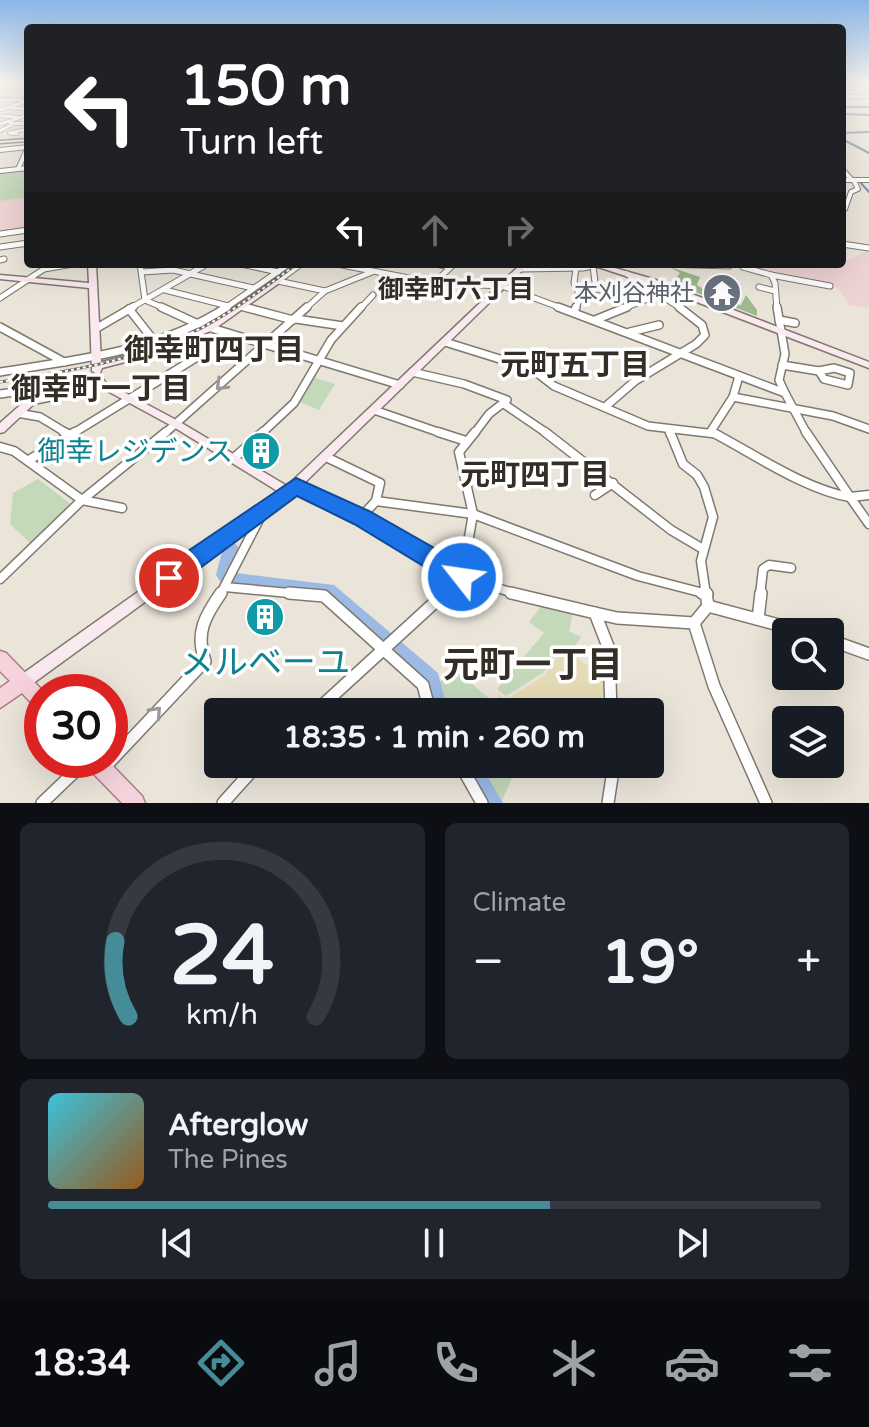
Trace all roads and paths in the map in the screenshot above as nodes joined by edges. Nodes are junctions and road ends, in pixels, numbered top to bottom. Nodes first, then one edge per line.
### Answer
1 (15, 123) junction
2 (2, 124) edge
3 (24, 124) edge
4 (0, 131) edge
5 (17, 134) dead end
6 (24, 140) edge
7 (1, 142) edge
8 (24, 147) edge
9 (0, 150) edge
10 (24, 156) edge
11 (24, 168) edge
12 (18, 169) junction
13 (0, 171) edge
14 (846, 172) edge
15 (846, 180) edge
16 (855, 180) junction
17 (869, 180) edge
18 (846, 207) edge
19 (24, 231) edge
20 (0, 234) edge
21 (24, 244) edge
22 (846, 245) edge
23 (0, 247) edge
24 (869, 248) edge
25 (43, 268) edge
26 (92, 268) edge
27 (141, 268) edge
28 (200, 268) edge
29 (252, 268) edge
30 (286, 268) edge
31 (294, 268) edge
32 (354, 268) edge
33 (374, 268) edge
34 (450, 268) edge
35 (519, 268) edge
36 (576, 268) edge
37 (597, 268) edge
38 (608, 268) edge
39 (610, 268) edge
40 (750, 268) edge
41 (142, 272) junction
42 (371, 272) junction
43 (190, 274) junction
44 (627, 274) junction
45 (771, 275) junction
46 (0, 277) edge
47 (278, 277) junction
48 (27, 280) junction
49 (595, 282) dead end
50 (434, 283) junction
51 (94, 286) junction
52 (502, 286) junction
53 (830, 286) dead end
54 (759, 287) dead end
55 (253, 288) junction
56 (165, 290) junction
57 (325, 291) junction
58 (775, 291) junction
59 (578, 292) junction
60 (660, 294) junction
61 (373, 295) dead end
62 (604, 297) dead end
63 (0, 298) edge
64 (145, 300) junction
65 (228, 306) junction
66 (243, 307) junction
67 (129, 309) junction
68 (574, 312) junction
69 (294, 319) junction
70 (595, 320) junction
71 (795, 323) dead end
72 (198, 324) junction
73 (659, 325) dead end
74 (343, 326) junction
75 (0, 327) edge
76 (780, 327) junction
77 (97, 328) junction
78 (210, 328) junction
79 (628, 333) junction
80 (233, 335) junction
81 (155, 342) junction
82 (445, 342) junction
83 (266, 346) junction
84 (678, 352) junction
85 (320, 361) junction
86 (64, 362) junction
87 (869, 363) edge
88 (782, 365) junction
89 (98, 371) junction
90 (819, 371) dead end
91 (0, 372) edge
92 (412, 372) junction
93 (739, 376) junction
94 (400, 385) junction
95 (35, 389) junction
96 (785, 393) junction
97 (0, 394) edge
98 (733, 397) junction
99 (131, 398) junction
100 (31, 401) junction
101 (504, 404) junction
102 (605, 407) junction
103 (374, 410) junction
104 (795, 410) junction
105 (17, 413) junction
106 (176, 424) junction
107 (0, 429) edge
108 (869, 429) edge
109 (669, 430) junction
110 (711, 431) junction
111 (70, 435) junction
112 (466, 441) junction
113 (0, 447) edge
114 (326, 457) junction
115 (234, 458) junction
116 (29, 460) junction
117 (613, 483) junction
118 (292, 489) junction
119 (595, 495) dead end
120 (869, 495) edge
121 (850, 497) junction
122 (82, 500) junction
123 (376, 501) junction
124 (122, 508) dead end
125 (264, 510) junction
126 (473, 514) junction
127 (361, 517) junction
128 (869, 524) edge
129 (703, 549) junction
130 (791, 568) dead end
131 (462, 577) junction
132 (0, 579) edge
133 (228, 583) junction
134 (708, 600) junction
135 (595, 613) junction
136 (758, 619) junction
137 (694, 623) junction
138 (772, 623) edge
139 (844, 645) edge
140 (389, 647) junction
141 (869, 654) edge
142 (0, 659) edge
143 (23, 682) junction
144 (331, 698) edge
145 (426, 698) edge
146 (611, 698) edge
147 (0, 699) edge
148 (128, 732) edge
149 (75, 778) edge
150 (110, 778) edge
151 (245, 778) edge
152 (468, 778) edge
153 (612, 778) edge
154 (42, 803) edge
155 (135, 803) edge
156 (223, 803) edge
157 (482, 803) edge
158 (608, 803) edge
159 (766, 803) edge

1 - 2 street
1 - 3 street
1 - 4 street
5 - 7 street
6 - 7 street
8 - 9 street
10 - 12 street
11 - 12 street
12 - 13 street
14 - 16 street
15 - 16 street
16 - 17 street
16 - 18 street
19 - 20 street
21 - 23 street
22 - 24 street
25 - 48 street
26 - 51 street
27 - 41 street
28 - 43 street
29 - 47 street
30 - 47 street
31 - 47 street
32 - 42 street
33 - 42 street
34 - 50 street
35 - 52 street
36 - 59 street
37 - 49 street
38 - 44 street
39 - 76 street
40 - 45 street
41 - 43 street
41 - 64 street
42 - 50 street
42 - 57 street
43 - 55 street
43 - 56 street
44 - 60 street
44 - 76 street
45 - 53 street
45 - 58 street
46 - 48 street
47 - 55 street
47 - 57 street
47 - 66 street
48 - 51 street
48 - 63 street
50 - 52 street
51 - 77 street
52 - 68 street
52 - 82 street
54 - 58 street
55 - 65 street
56 - 64 street
56 - 65 street
57 - 69 street
58 - 76 street
59 - 62 street
59 - 68 street
60 - 70 street
60 - 84 street
61 - 74 street
64 - 67 street
64 - 72 street
65 - 72 street
66 - 69 street
66 - 78 street
67 - 77 street
67 - 81 street
68 - 70 street
69 - 74 street
69 - 83 street
70 - 79 street
71 - 76 street
72 - 78 street
72 - 81 street
73 - 79 street
74 - 85 street
75 - 86 street
76 - 87 street
76 - 88 street
77 - 89 street
78 - 80 street
78 - 89 street
79 - 84 street
80 - 83 street
80 - 99 street
81 - 89 street
82 - 92 street
82 - 102 street
83 - 85 street
83 -> 106 street
84 - 93 street
84 - 102 street
85 - 94 street
85 - 115 street
86 - 89 street
86 - 91 street
88 - 90 street
88 - 96 street
89 - 95 street
89 - 99 street
89 - 100 street
92 - 94 street
92 - 101 street
93 - 96 street
93 - 98 street
94 - 103 street
95 - 97 street
95 - 100 street
96 - 104 street
98 - 104 street
98 - 110 street
99 - 106 street
99 - 111 street
100 - 105 street
101 - 112 street
101 - 117 street
102 - 109 street
103 - 112 street
103 - 114 street
104 - 108 street
104 - 121 street
105 - 107 street
105 - 111 street
106 - 115 street
106 - 122 street
109 - 110 street
109 - 129 street
110 - 121 street
111 - 116 street
112 - 126 street
113 - 116 street
114 - 118 street
114 - 123 street
115 - 118 street
116 - 122 street
117 - 119 street
117 - 129 street
118 - 125 street
118 - 127 street
120 - 121 street
121 - 128 street
122 - 124 street
122 - 132 street
123 - 126 street
123 - 127 street
125 - 133 street
125 - 143 street
126 - 131 street
126 - 134 street
127 - 131 street
129 - 134 street
130 - 136 street
131 - 135 street
131 - 140 street
133 - 140 street
148 -> 133 street
134 - 136 street
134 - 137 street
135 - 137 street
135 - 146 street
136 - 138 street
137 - 159 street
139 - 141 street
140 - 144 street
140 - 145 street
142 - 143 main road
143 - 147 main road
149 - 154 street
150 - 155 main road
151 - 156 street
152 - 157 street
153 - 158 street

